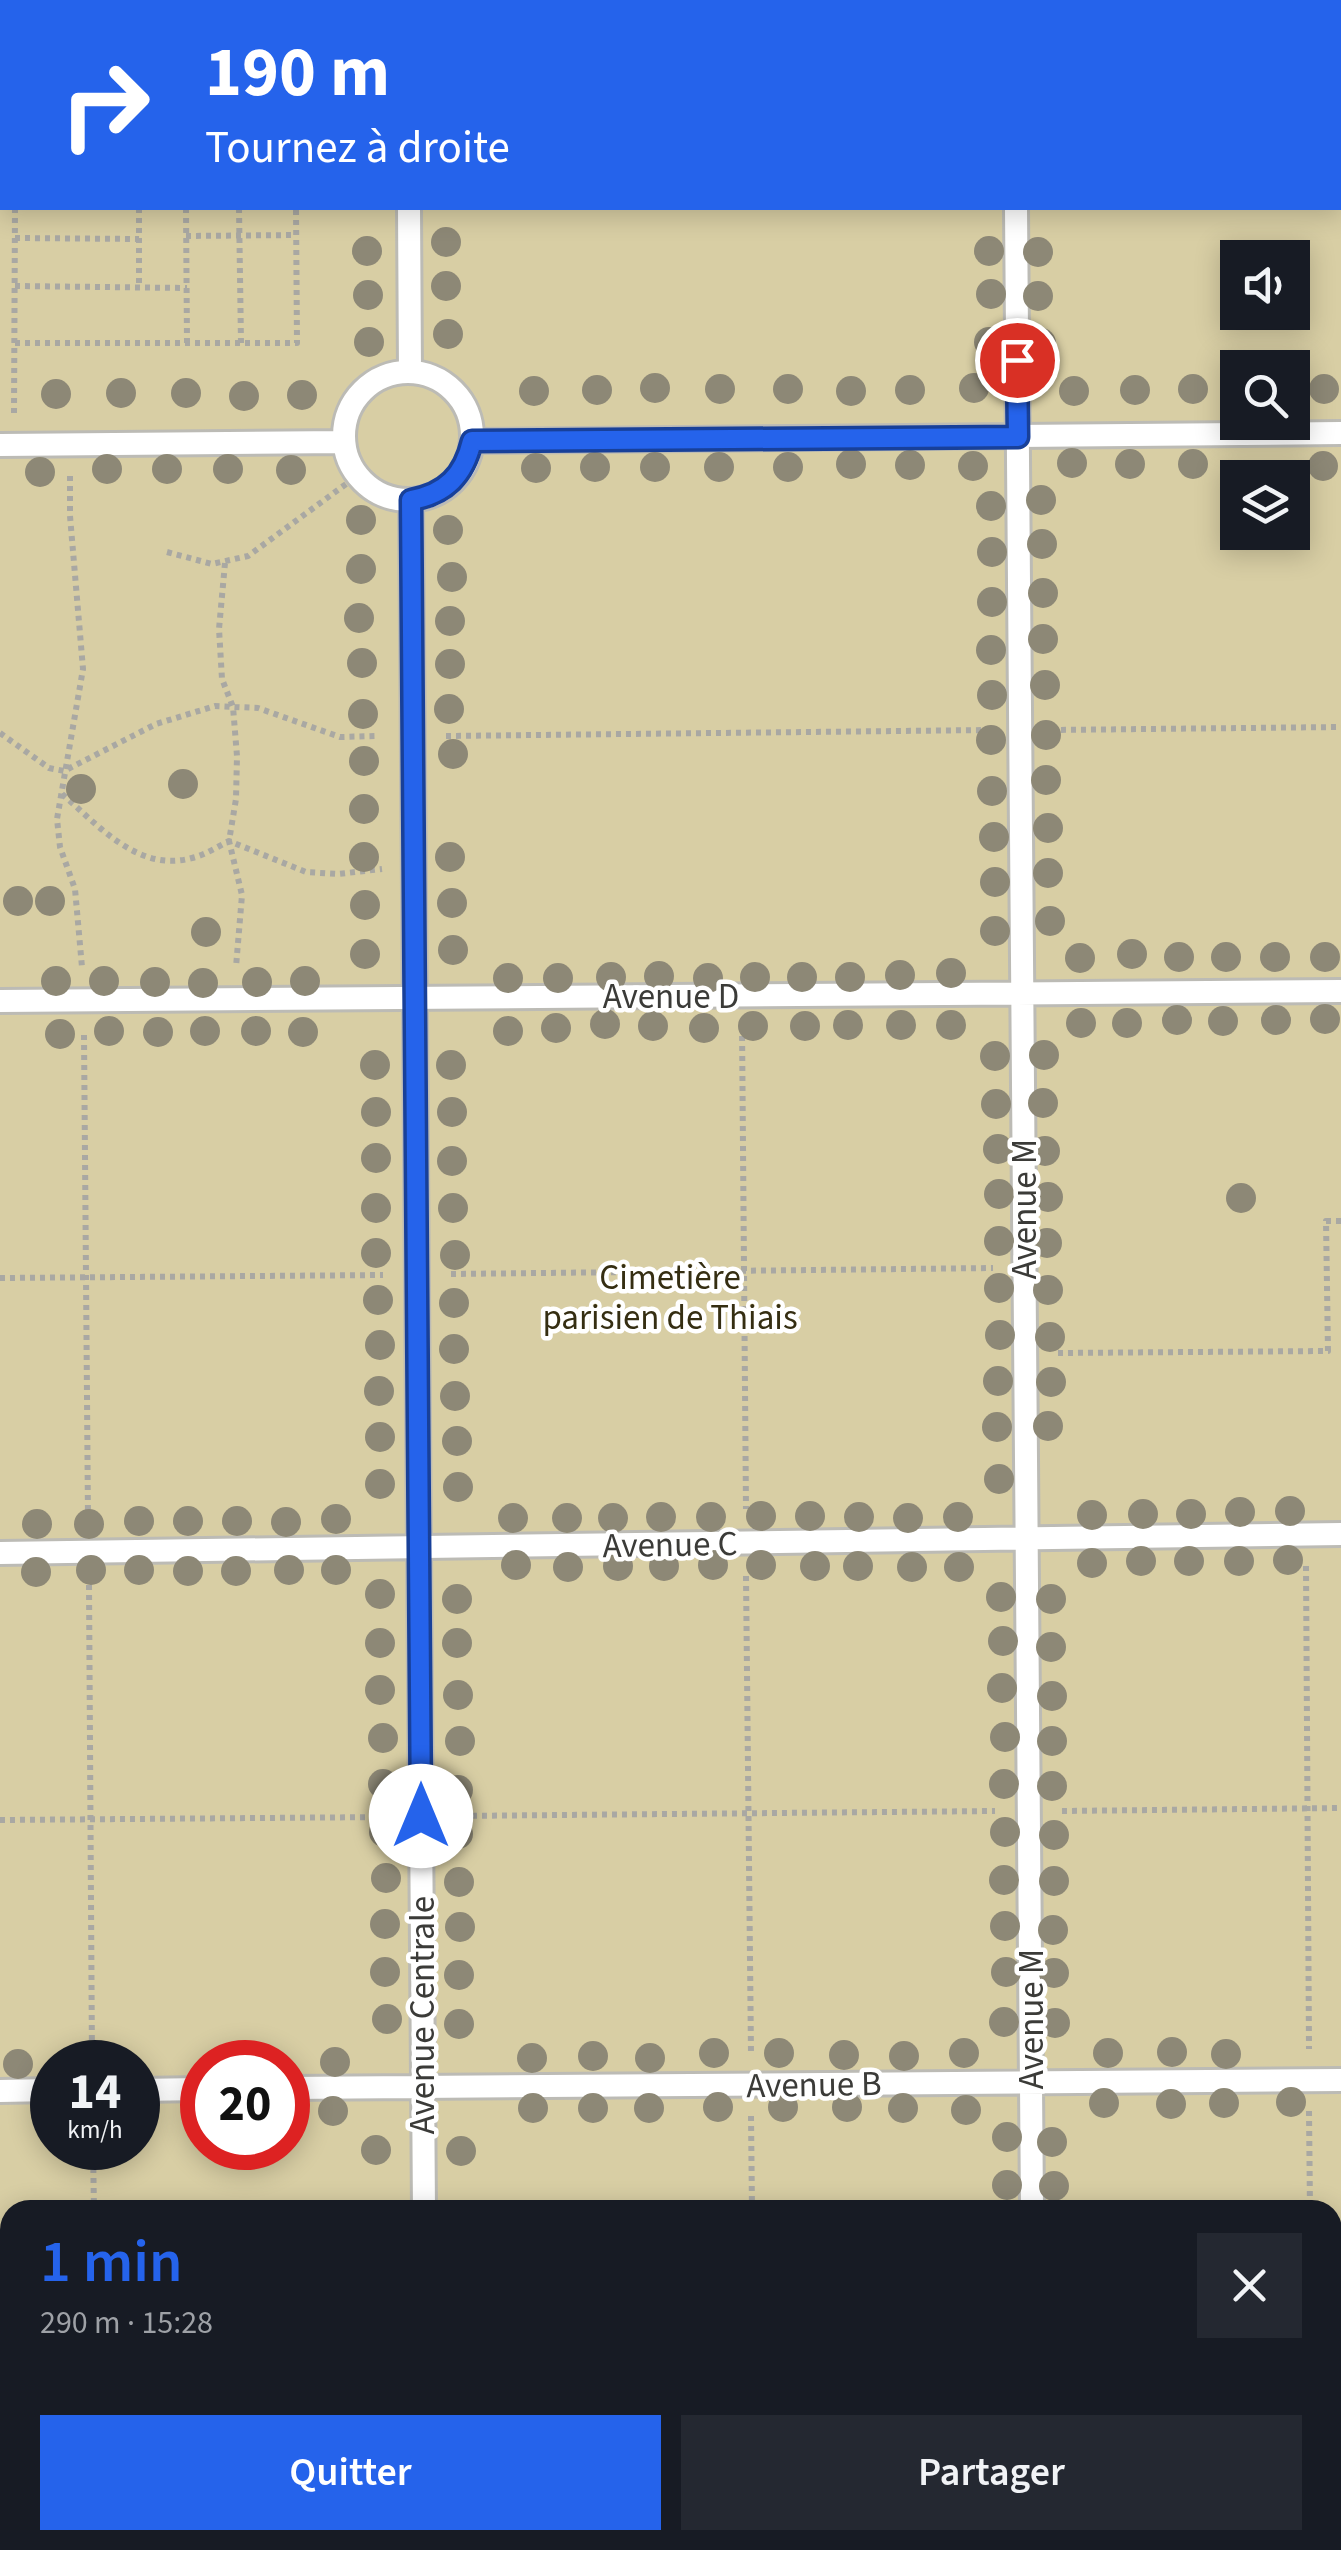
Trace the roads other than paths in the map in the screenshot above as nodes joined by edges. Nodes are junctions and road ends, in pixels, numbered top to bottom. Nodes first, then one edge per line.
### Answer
1 (408, 210) edge
2 (1016, 210) edge
3 (410, 372) junction
4 (1341, 432) edge
5 (1018, 437) junction
6 (472, 441) junction
7 (344, 442) junction
8 (7, 444) edge
9 (411, 500) junction
10 (1341, 991) edge
11 (1022, 994) junction
12 (414, 998) junction
13 (0, 1001) edge
14 (1341, 1534) edge
15 (1027, 1538) junction
16 (419, 1547) junction
17 (0, 1553) edge
18 (1341, 2080) edge
19 (1031, 2082) junction
20 (423, 2087) junction
21 (310, 2088) edge
22 (0, 2090) edge
23 (30, 2090) edge
24 (424, 2200) edge
25 (1032, 2200) edge

1 - 3 lane
2 - 5 lane, Avenue M
3 - 6 lane
3 - 7 lane
4 - 5 lane
5 - 6 lane
5 - 11 lane, Avenue M
6 - 9 lane
7 - 8 lane
7 - 9 lane
9 - 12 lane, Avenue Centrale
10 - 11 lane, Avenue D
11 - 12 lane, Avenue D
11 - 15 lane, Avenue M
12 - 13 lane, Avenue D
12 - 16 lane, Avenue Centrale
14 - 15 lane, Avenue C
15 - 16 lane, Avenue C
15 - 19 lane, Avenue M
16 - 17 lane, Avenue C
16 - 20 lane, Avenue Centrale
18 - 19 lane, Avenue B
19 - 20 lane, Avenue B
19 - 25 lane, Avenue M
20 - 21 lane, Avenue B
20 - 24 lane, Avenue Centrale
22 - 23 lane

